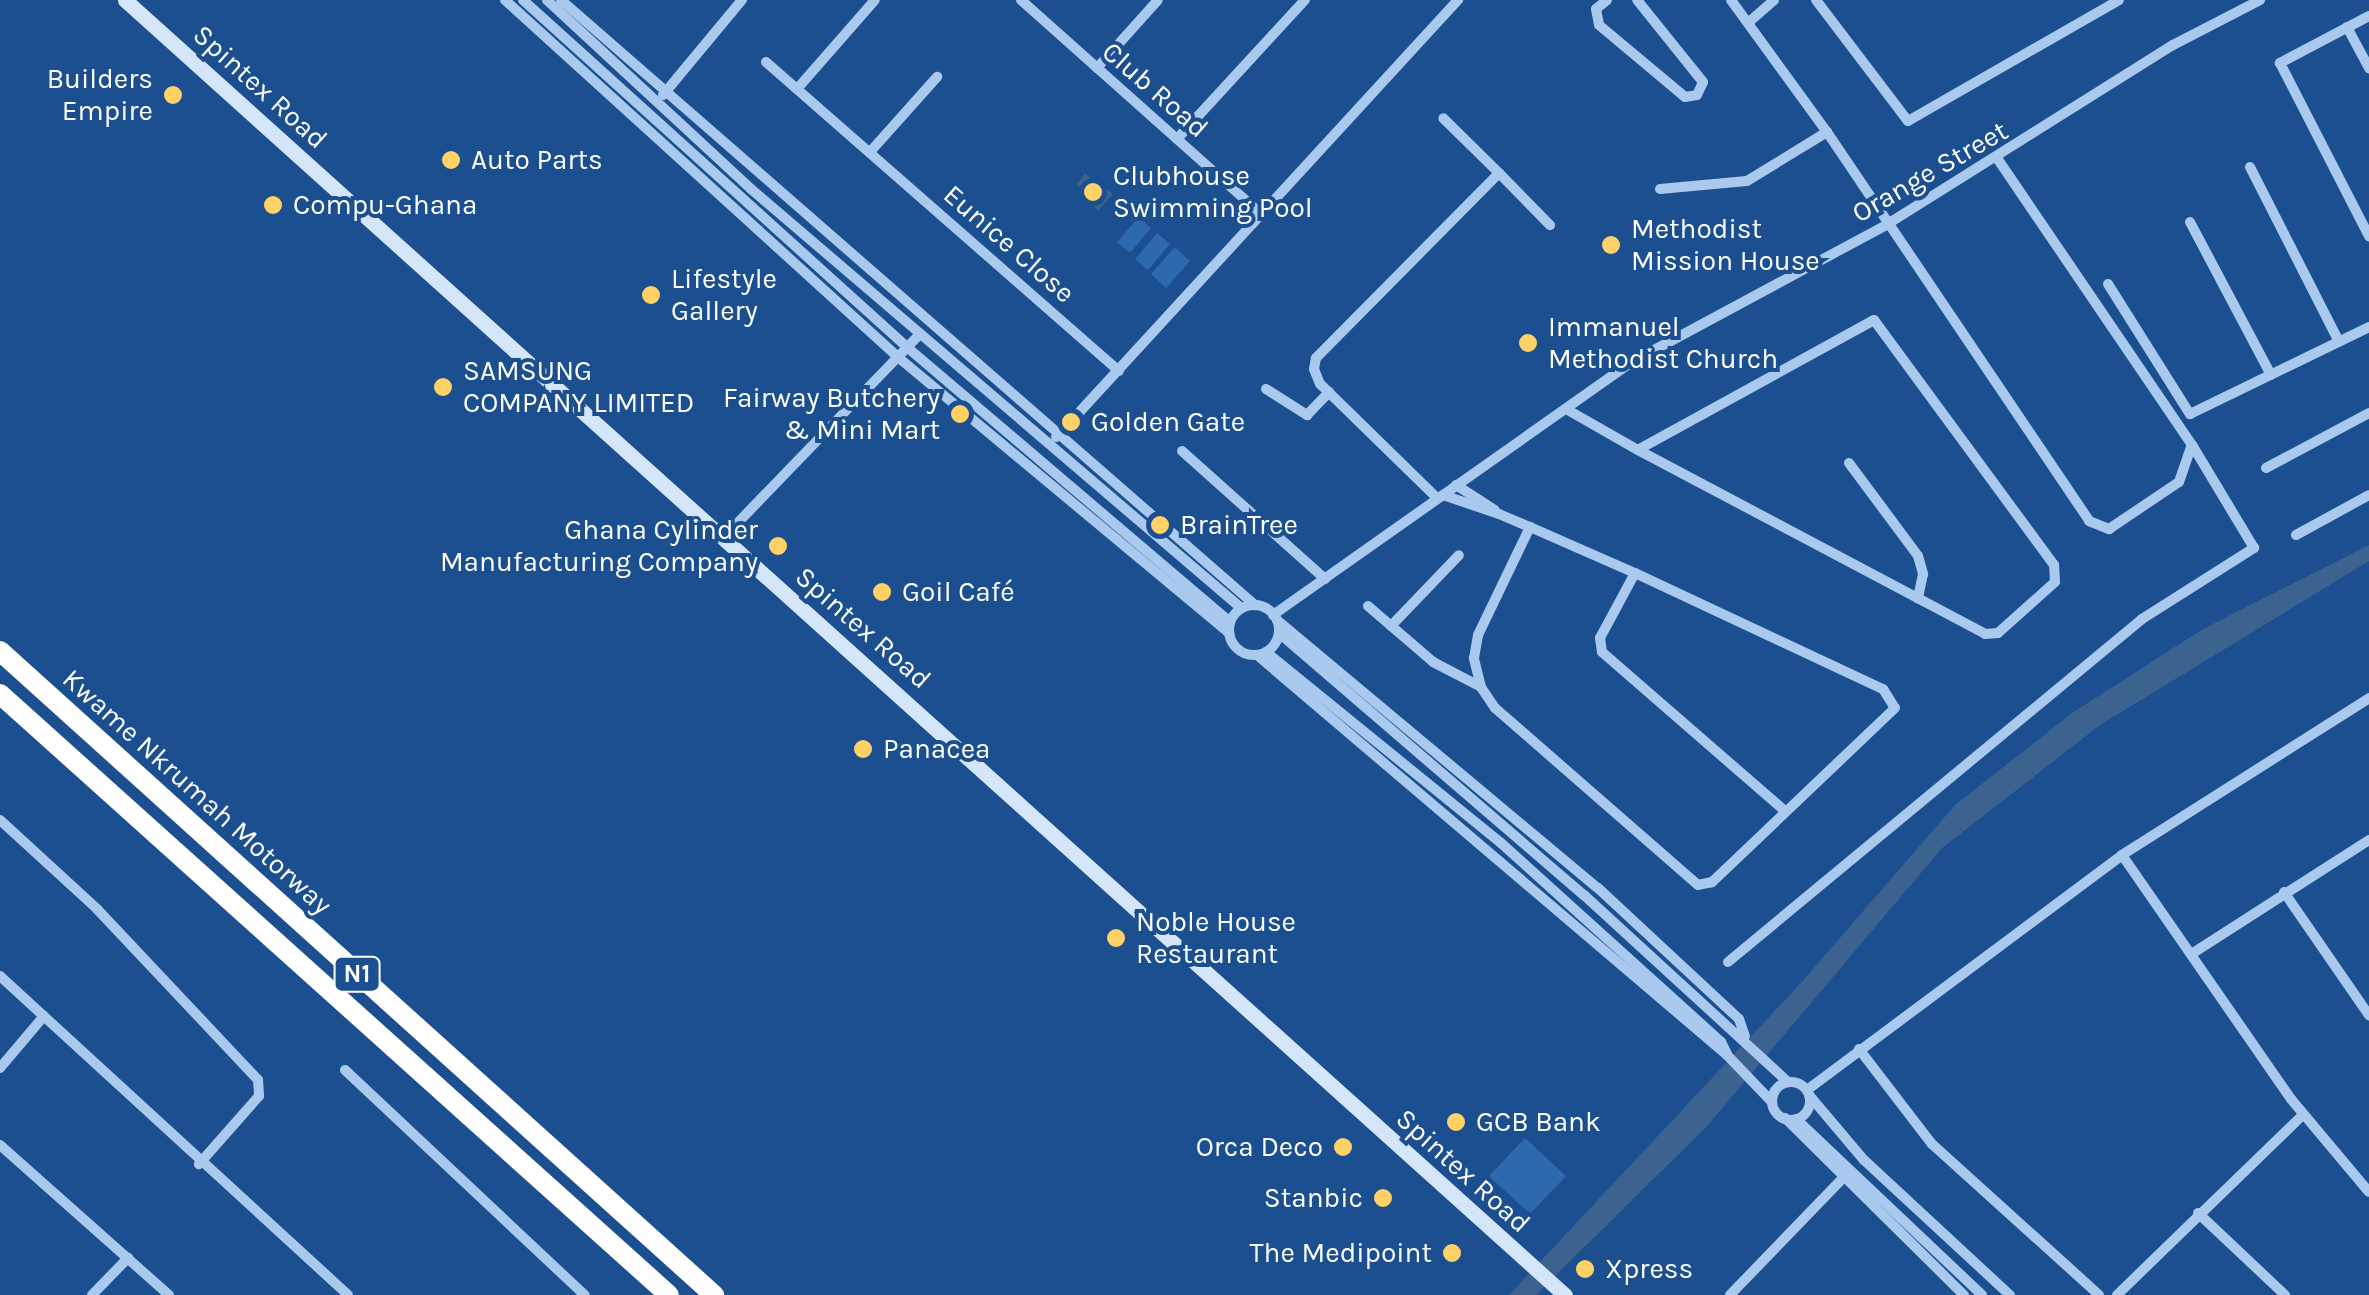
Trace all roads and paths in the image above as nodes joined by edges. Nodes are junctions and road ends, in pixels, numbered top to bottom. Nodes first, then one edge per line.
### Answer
1 (126, 0) edge
2 (506, 0) edge
3 (522, 0) edge
4 (547, 0) edge
5 (561, 0) edge
6 (742, 0) edge
7 (875, 0) edge
8 (1021, 0) edge
9 (1158, 0) edge
10 (1305, 0) edge
11 (1458, 0) edge
12 (1607, 0) edge
13 (1637, 0) edge
14 (1731, 0) edge
15 (1774, 0) edge
16 (1816, 0) edge
17 (2119, 0) edge
18 (2260, 0) edge
19 (2369, 16) edge
20 (1749, 22) junction
21 (2347, 27) junction
22 (766, 62) dead end
23 (1097, 68) junction
24 (2369, 68) edge
25 (938, 77) dead end
26 (797, 89) junction
27 (663, 95) junction
28 (1442, 118) dead end
29 (1828, 132) junction
30 (1177, 139) junction
31 (870, 152) junction
32 (1998, 160) junction
33 (2250, 166) dead end
34 (1499, 174) junction
35 (1660, 189) dead end
36 (1260, 213) junction
37 (2190, 222) dead end
38 (1886, 224) junction
39 (1550, 225) dead end
40 (2369, 236) edge
41 (2108, 284) dead end
42 (2369, 326) edge
43 (919, 336) junction
44 (2339, 342) junction
45 (904, 353) junction
46 (1118, 370) junction
47 (2271, 375) junction
48 (1266, 388) dead end
49 (1328, 392) junction
50 (1566, 409) junction
51 (2369, 413) edge
52 (1056, 437) junction
53 (2192, 445) junction
54 (1638, 450) junction
55 (1182, 451) dead end
56 (1849, 463) dead end
57 (2266, 468) dead end
58 (1456, 485) junction
59 (2369, 495) edge
60 (1440, 496) junction
61 (1500, 514) junction
62 (1530, 527) junction
63 (2296, 535) dead end
64 (723, 538) junction
65 (1458, 555) dead end
66 (1635, 573) junction
67 (1325, 580) junction
68 (1918, 598) junction
69 (1254, 605) junction
70 (1368, 606) dead end
71 (1242, 608) junction
72 (1275, 618) junction
73 (1391, 626) junction
74 (1230, 627) junction
75 (1278, 633) junction
76 (0, 651) edge
77 (1262, 654) junction
78 (1481, 687) junction
79 (0, 694) edge
80 (2369, 698) edge
81 (1786, 811) junction
82 (0, 820) edge
83 (2369, 840) edge
84 (2122, 855) junction
85 (2284, 892) junction
86 (2193, 953) junction
87 (1728, 962) dead end
88 (0, 976) edge
89 (2369, 1015) edge
90 (44, 1016) junction
91 (1745, 1036) junction
92 (1859, 1049) junction
93 (0, 1068) edge
94 (344, 1070) dead end
95 (1788, 1082) junction
96 (1808, 1092) junction
97 (1772, 1102) junction
98 (2303, 1115) junction
99 (1790, 1119) junction
100 (0, 1145) edge
101 (199, 1164) junction
102 (1843, 1178) junction
103 (2369, 1192) edge
104 (2198, 1212) junction
105 (128, 1258) junction
106 (1559, 1290) edge
107 (92, 1295) edge
108 (169, 1295) edge
109 (348, 1295) edge
110 (586, 1295) edge
111 (669, 1295) edge
112 (714, 1295) edge
113 (1730, 1295) edge
114 (1964, 1295) edge
115 (1982, 1295) edge
116 (2010, 1295) edge
117 (2100, 1295) edge
118 (2117, 1295) edge
119 (2285, 1295) edge

1 - 64 main road, Spintex Road
2 - 45 street
3 - 45 street
4 - 43 street
5 - 27 street
6 - 27 street
7 - 26 street
8 - 23 street, Club Road
9 - 23 street
10 - 30 street
11 - 36 street
12 - 13 street
14 - 20 street
15 - 20 street
16 - 17 street
18 - 32 street, Orange Street
19 - 21 street
20 - 29 street
21 - 24 street
21 - 40 street
22 - 26 street, Eunice Close
23 - 30 street, Club Road
25 - 31 street
26 - 31 street, Eunice Close
27 - 52 street
28 - 34 street
29 - 35 street
29 - 38 street
30 - 36 street, Club Road
31 - 46 street, Eunice Close
32 - 38 street, Orange Street
32 - 53 street
33 - 44 street
34 - 39 street
34 - 49 street
36 - 46 street
37 - 47 street
38 - 50 street, Orange Street
38 - 53 street
41 - 47 street
42 - 44 street
43 - 45 street
43 - 71 street
44 - 47 street
45 - 64 street
45 - 74 street
46 - 52 street
48 - 49 street
49 - 60 street
50 - 54 street
50 - 58 street, Orange Street
51 - 57 street
52 - 69 street
53 - 87 street
54 - 68 street
54 - 68 street
55 - 67 street
56 - 68 street
58 - 60 street, Orange Street
58 - 61 street
59 - 63 street
60 - 61 street
60 - 67 street, Orange Street
61 - 62 street
62 - 66 street
62 - 78 street
64 - 106 main road, Spintex Road
65 - 73 street
66 - 81 street
66 - 81 street
67 - 72 street, Orange Street
69 - 71 street
69 - 72 street
70 - 73 street
71 - 74 street
72 - 75 street
72 - 91 street
73 - 78 street
74 - 77 street
75 - 77 street
75 - 91 street
76 - 112 highway, Kwame Nkrumah Motorway / N1
77 - 97 street
78 - 81 street
79 - 111 highway, N1
80 - 84 street
82 - 101 street
83 - 85 street
84 - 86 street
84 - 92 street
85 - 86 street
85 - 89 street
86 - 98 street
88 - 90 street
90 - 93 street
90 - 101 street
91 - 95 street
92 - 96 street
92 - 117 street
94 - 110 street
95 - 96 street
95 - 97 street
96 - 99 street
96 - 116 street
97 - 99 street
98 - 103 street
98 - 104 street
99 - 102 street
99 - 115 street
100 - 105 street
101 - 109 street
102 - 113 street
102 - 114 street
104 - 118 street
104 - 119 street
105 - 107 street
105 - 108 street

